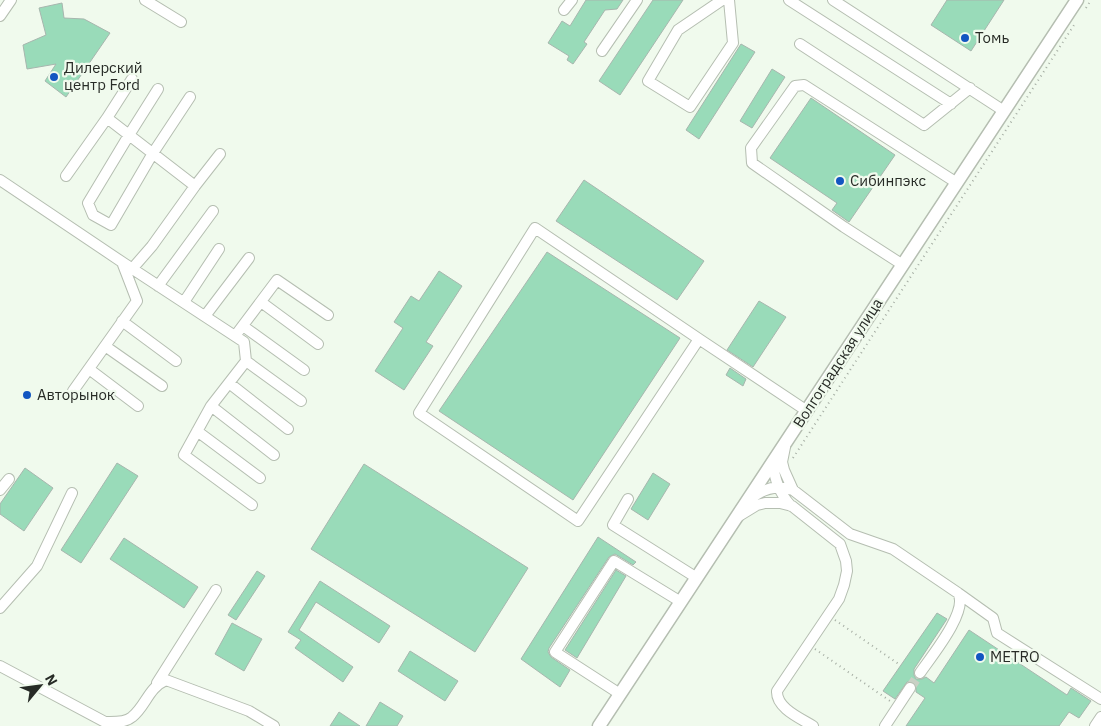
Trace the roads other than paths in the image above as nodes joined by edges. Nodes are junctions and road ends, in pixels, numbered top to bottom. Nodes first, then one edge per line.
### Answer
1 (10, 0) edge
2 (144, 0) edge
3 (572, 0) edge
4 (637, 0) edge
5 (722, 0) edge
6 (729, 0) edge
7 (790, 0) edge
8 (832, 0) edge
9 (1081, 4) edge
10 (564, 10) dead end
11 (0, 16) edge
12 (181, 22) dead end
13 (800, 44) dead end
14 (602, 51) dead end
15 (132, 79) dead end
16 (970, 88) junction
17 (158, 89) dead end
18 (190, 97) dead end
19 (951, 104) junction
20 (1004, 111) junction
21 (107, 118) junction
22 (129, 135) junction
23 (153, 153) junction
24 (220, 154) dead end
25 (66, 176) dead end
26 (0, 180) edge
27 (956, 183) junction
28 (195, 186) junction
29 (213, 211) dead end
30 (219, 249) dead end
31 (249, 258) dead end
32 (122, 262) junction
33 (903, 265) junction
34 (132, 269) junction
35 (158, 286) junction
36 (184, 302) junction
37 (261, 302) junction
38 (206, 316) junction
39 (328, 316) dead end
40 (122, 321) junction
41 (243, 326) junction
42 (235, 336) junction
43 (698, 339) junction
44 (318, 344) dead end
45 (105, 346) junction
46 (176, 361) dead end
47 (246, 361) junction
48 (88, 368) junction
49 (304, 370) dead end
50 (229, 383) junction
51 (162, 386) dead end
52 (73, 391) dead end
53 (301, 401) dead end
54 (138, 406) dead end
55 (212, 406) junction
56 (807, 411) junction
57 (288, 430) dead end
58 (197, 431) junction
59 (786, 443) junction
60 (274, 455) dead end
61 (773, 462) junction
62 (260, 478) dead end
63 (9, 479) dead end
64 (779, 487) junction
65 (0, 490) edge
66 (793, 490) junction
67 (72, 492) dead end
68 (628, 499) dead end
69 (746, 504) junction
70 (252, 505) dead end
71 (792, 506) junction
72 (736, 518) junction
73 (696, 578) junction
74 (216, 590) dead end
75 (958, 593) junction
76 (681, 602) junction
77 (0, 608) edge
78 (0, 666) edge
79 (920, 673) tunnel mouth
80 (157, 684) junction
81 (910, 688) tunnel mouth
82 (620, 694) junction
83 (1101, 699) edge
84 (1101, 717) edge
85 (274, 726) edge
86 (599, 726) edge
87 (813, 726) edge
88 (886, 726) edge
89 (1096, 726) edge

1 - 11 lane
2 - 12 lane
3 - 10 lane
4 - 14 lane
5 - 6 lane
7 - 19 lane
8 - 16 lane
9 - 20 main road, Волгоградская улица
13 - 19 lane
15 - 21 lane
16 - 19 lane
16 - 20 lane
17 - 22 lane
18 - 23 lane
20 - 27 main road, Волгоградская улица
21 - 22 lane
21 - 25 lane
22 - 23 lane
22 - 23 lane
23 - 28 lane
24 - 28 lane
26 - 32 lane
27 - 33 main road, Волгоградская улица
27 - 33 lane
28 - 34 lane
29 - 35 lane
30 - 36 lane
31 - 38 lane
32 - 34 lane
32 - 40 lane
33 - 56 main road, Волгоградская улица
34 - 35 lane
35 - 36 lane
36 - 38 lane
37 - 39 lane
37 - 41 lane
37 - 44 lane
38 - 42 lane
40 - 45 lane
40 - 46 lane
41 - 42 lane
41 - 49 lane
42 - 47 lane
43 - 43 lane
43 - 56 lane
45 - 48 lane
45 - 51 lane
47 - 50 lane
47 - 53 lane
48 - 52 lane
48 - 54 lane
50 - 55 lane
50 - 57 lane
55 - 58 lane
55 - 60 lane
56 - 59 main road, Волгоградская улица
58 - 62 lane
58 - 70 lane
59 - 61 main road, Волгоградская улица
59 - 66 lane
61 - 64 lane
61 - 69 main road, Волгоградская улица
63 - 65 lane
64 - 66 lane
64 - 69 lane
64 - 71 lane
66 - 75 lane
67 - 77 lane
68 - 73 lane
69 - 72 main road, Волгоградская улица
71 - 72 lane
71 - 87 lane
72 - 73 main road, Волгоградская улица
73 - 76 main road, Волгоградская улица
74 - 80 lane
75 - 79 lane
75 - 83 lane
76 - 82 main road, Волгоградская улица
76 - 82 lane
78 - 80 lane
80 - 85 lane
81 - 88 lane
82 - 86 main road, Волгоградская улица
84 - 89 lane

